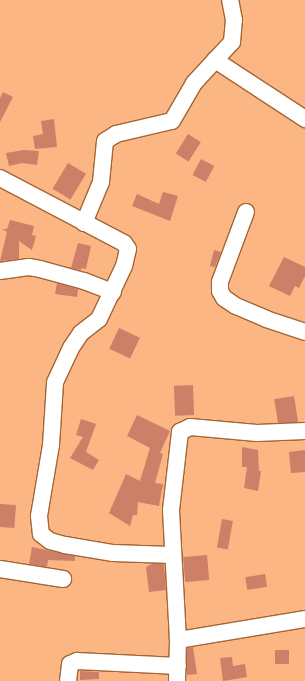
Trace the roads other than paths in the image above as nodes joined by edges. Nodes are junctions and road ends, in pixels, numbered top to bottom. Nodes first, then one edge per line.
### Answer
1 (230, 0) edge
2 (215, 60) junction
3 (305, 119) edge
4 (0, 178) edge
5 (246, 212) dead end
6 (84, 223) junction
7 (0, 270) edge
8 (113, 292) junction
9 (305, 332) edge
10 (305, 431) edge
11 (172, 555) junction
12 (0, 569) edge
13 (64, 579) dead end
14 (305, 619) edge
15 (178, 640) junction
16 (178, 674) edge
17 (68, 681) edge

1 - 2 street
2 - 3 street
2 - 6 street
4 - 6 street
5 - 9 street
6 - 8 street
7 - 8 street
8 - 11 street
10 - 11 street
11 - 15 street
12 - 13 street
14 - 15 street
15 - 16 street
16 - 17 street

